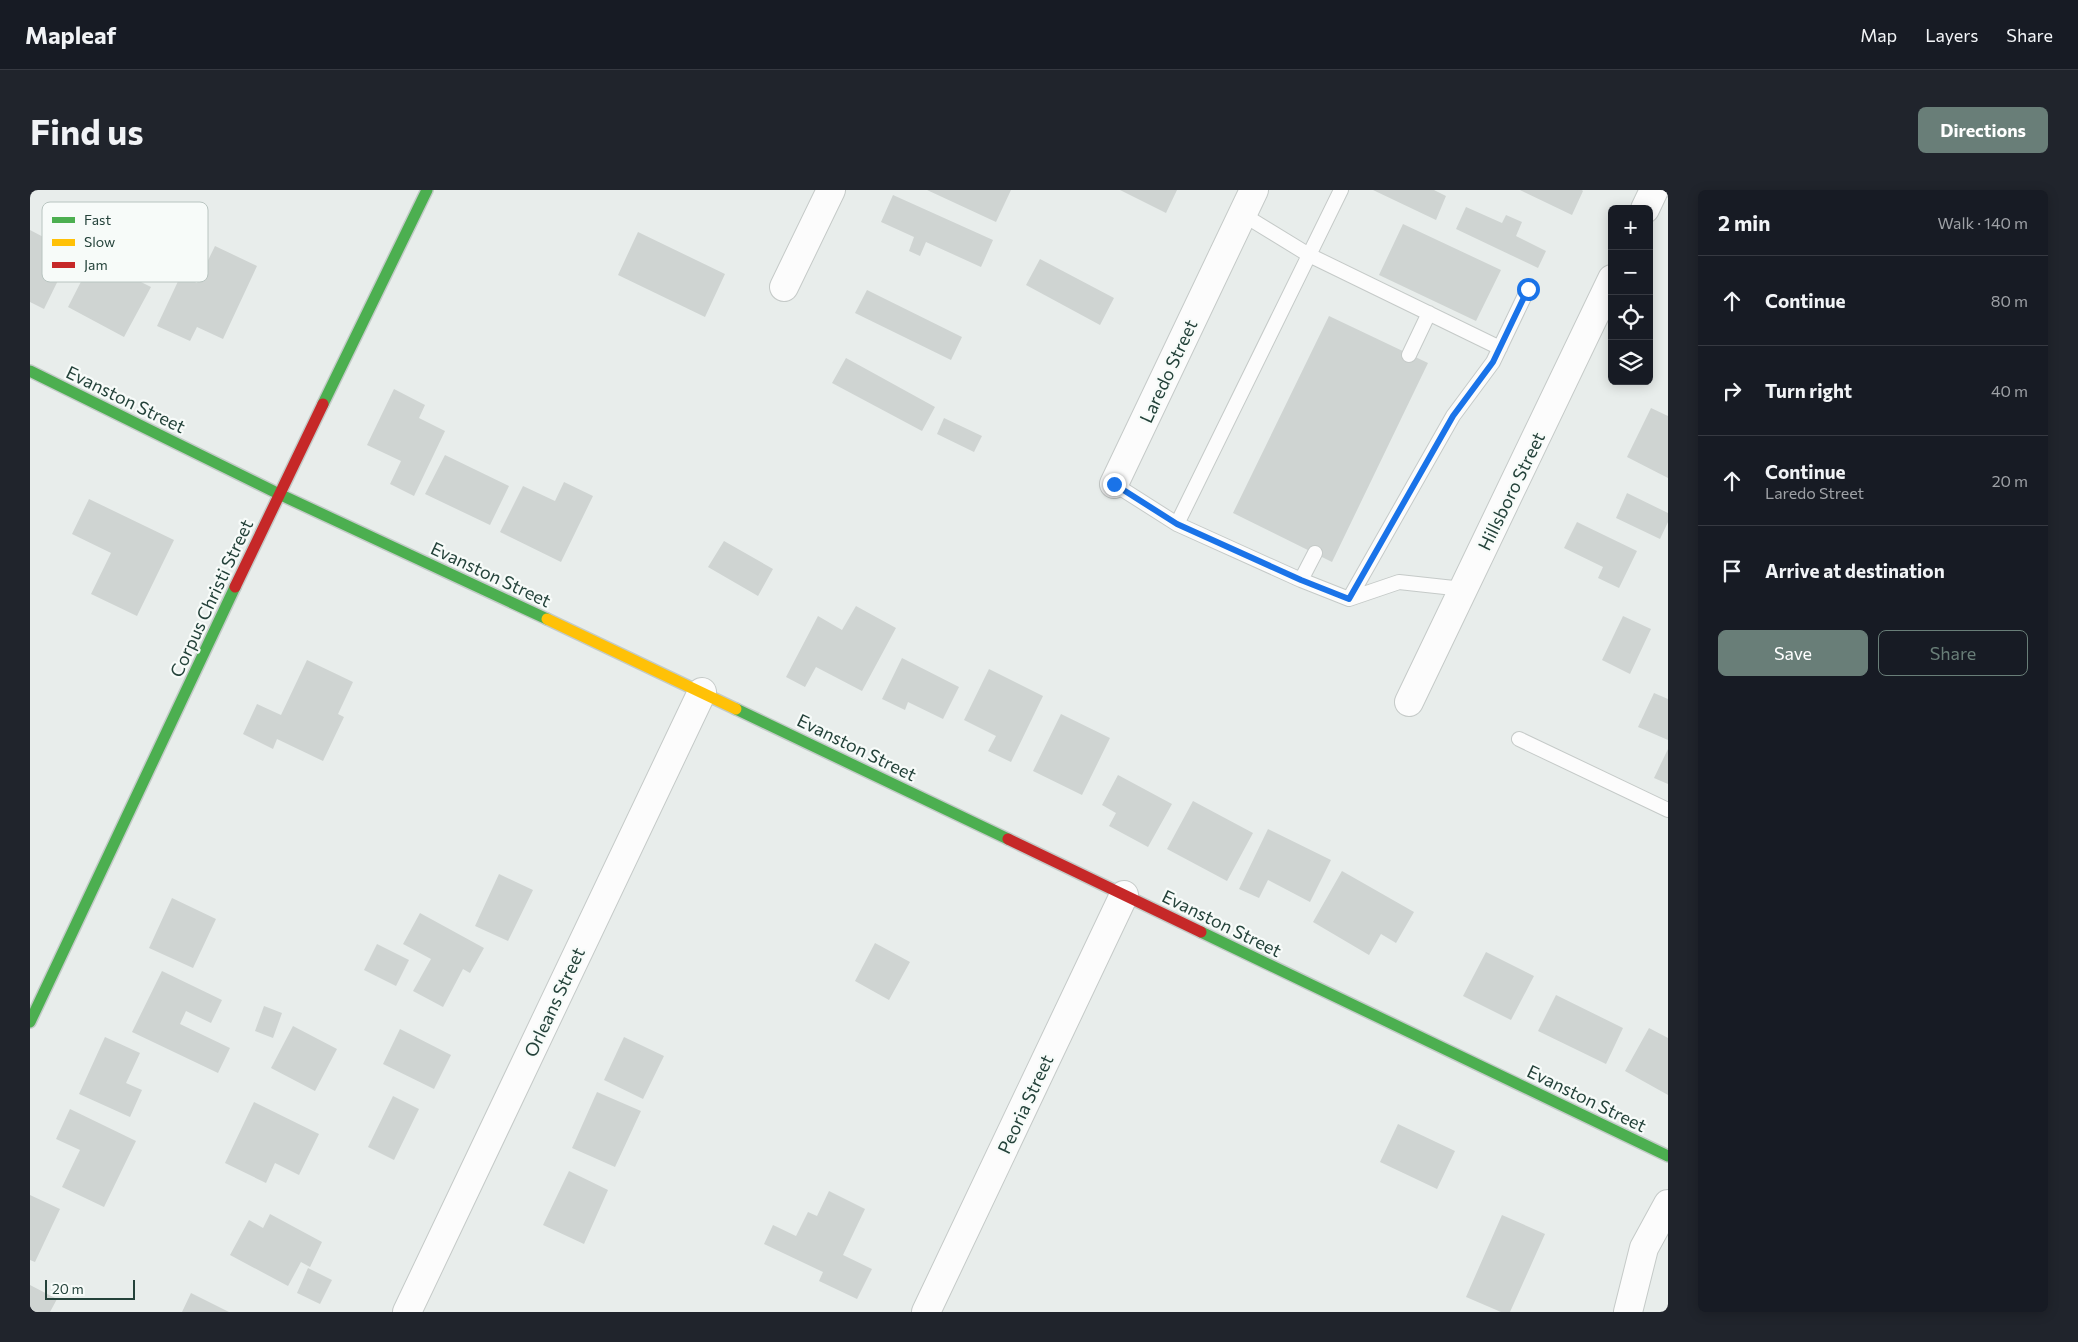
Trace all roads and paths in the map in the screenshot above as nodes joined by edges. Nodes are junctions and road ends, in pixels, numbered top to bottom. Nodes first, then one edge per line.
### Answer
1 (427, 190) edge
2 (830, 190) edge
3 (1254, 190) edge
4 (1341, 190) edge
5 (1654, 190) edge
6 (1647, 205) edge
7 (1242, 214) junction
8 (1309, 255) junction
9 (784, 287) dead end
10 (1608, 287) edge
11 (1528, 289) dead end
12 (1429, 313) junction
13 (1500, 348) junction
14 (1409, 355) dead end
15 (30, 371) edge
16 (1114, 484) joint
17 (279, 494) junction
18 (1177, 524) junction
19 (1314, 553) dead end
20 (1301, 580) junction
21 (1463, 589) junction
22 (1349, 599) junction
23 (702, 692) junction
24 (1409, 702) dead end
25 (1519, 739) dead end
26 (1668, 810) edge
27 (1124, 895) junction
28 (30, 1022) edge
29 (1668, 1156) edge
30 (1668, 1204) edge
31 (407, 1312) edge
32 (926, 1312) edge
33 (1628, 1312) edge

1 - 17 street, Corpus Christi Street
2 - 9 street
3 - 7 street, Laredo Street
4 - 8 lane
5 - 6 street
7 - 8 lane
7 - 16 street, Laredo Street
8 - 12 lane
8 - 18 lane
10 - 21 street, Hillsboro Street
11 - 13 lane
12 - 13 lane
12 - 14 lane
13 - 22 lane
15 - 17 street, Evanston Street
16 - 18 lane, Laredo Street
17 - 23 street, Evanston Street
17 - 28 street, Corpus Christi Street
18 - 20 lane, Laredo Street
19 - 20 lane
20 - 22 lane, Laredo Street
21 - 22 lane
21 - 24 street, Hillsboro Street
23 - 27 street, Evanston Street
23 - 31 street, Orleans Street
25 - 26 lane
27 - 29 street, Evanston Street
27 - 32 street, Peoria Street
30 - 33 street

